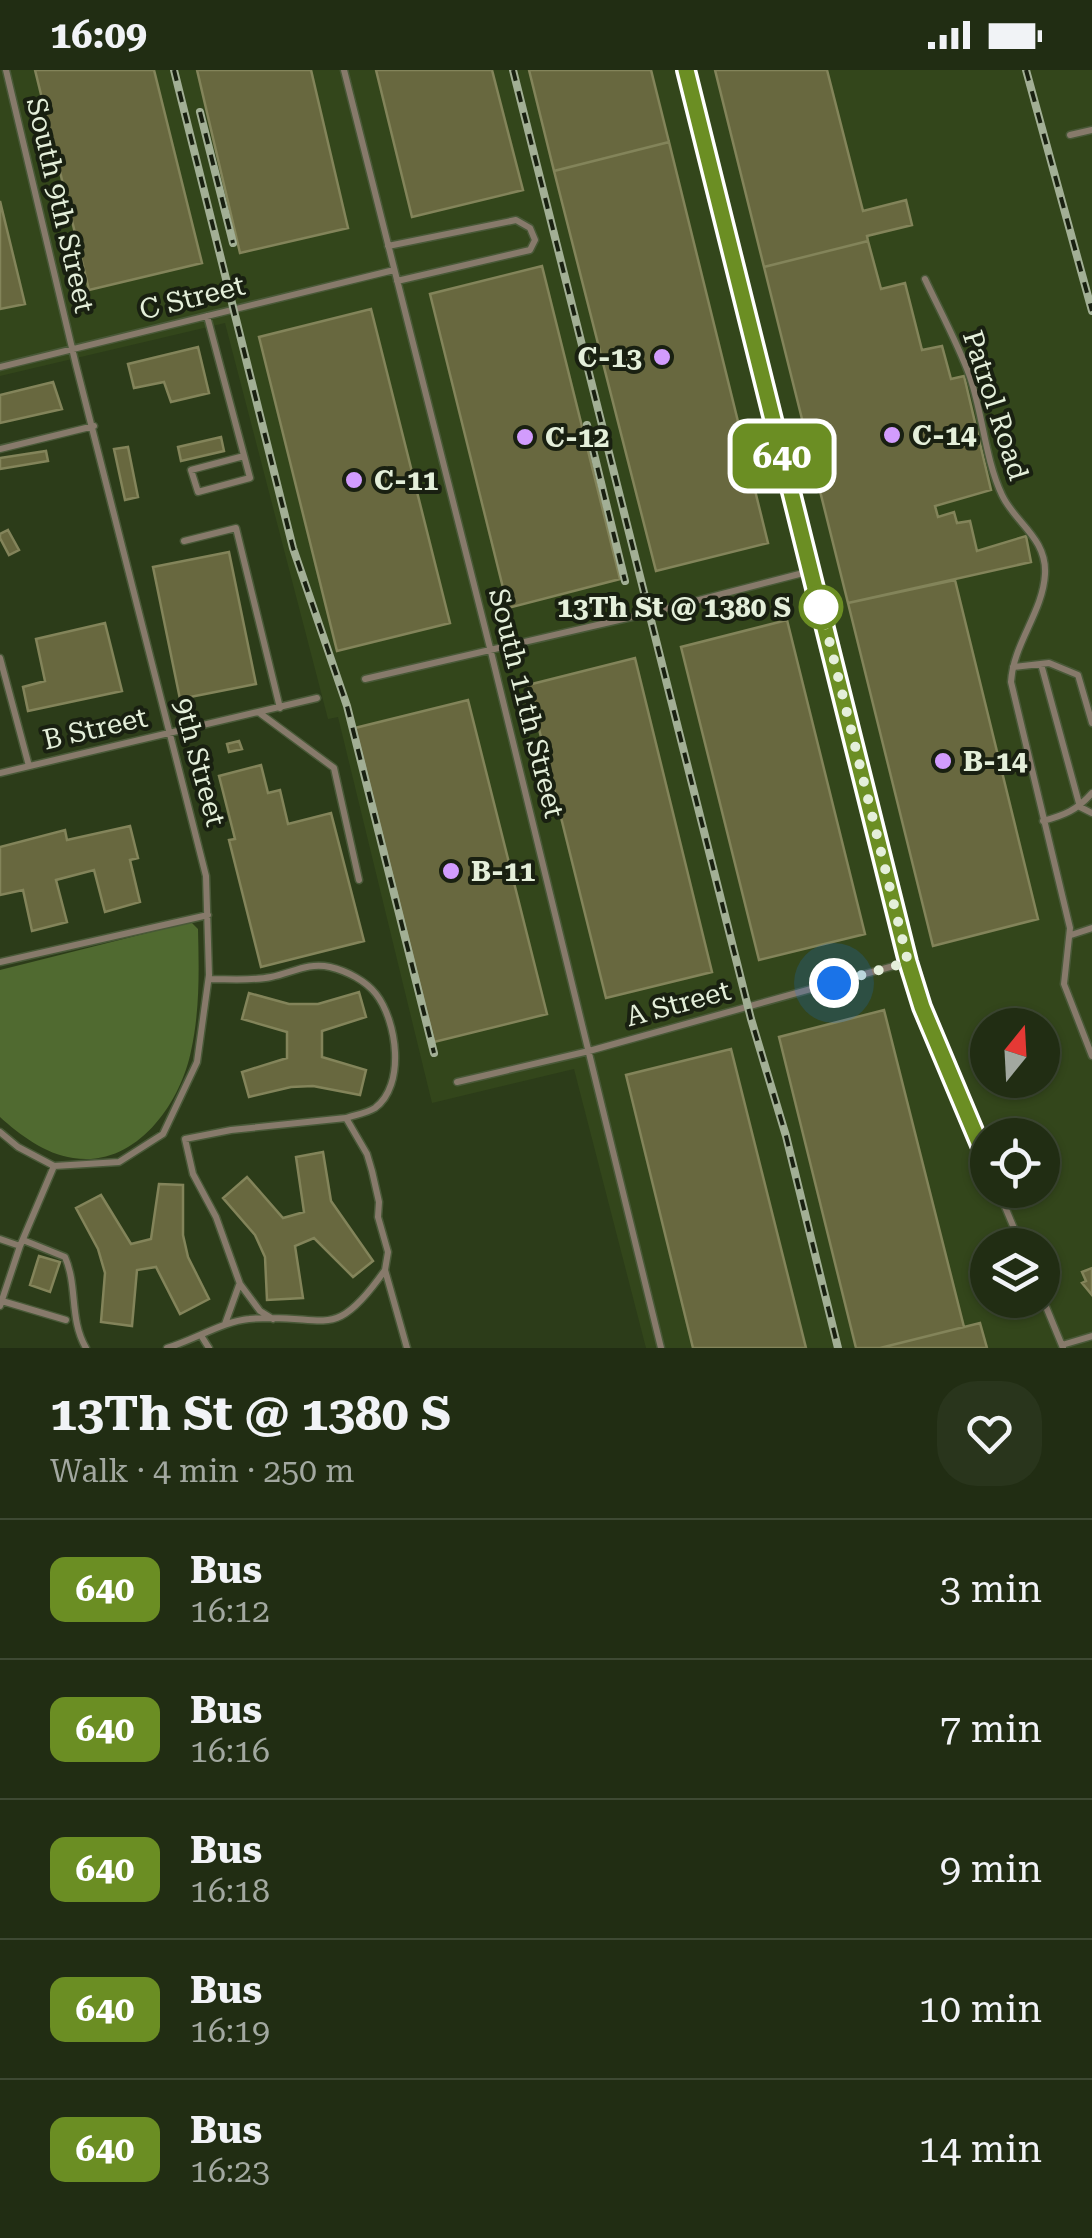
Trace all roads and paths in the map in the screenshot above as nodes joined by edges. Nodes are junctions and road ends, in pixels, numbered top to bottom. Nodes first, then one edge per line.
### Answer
1 (6, 70) edge
2 (344, 70) edge
3 (686, 70) edge
4 (1092, 130) edge
5 (1070, 135) dead end
6 (388, 246) junction
7 (394, 270) junction
8 (926, 279) dead end
9 (397, 281) junction
10 (207, 316) junction
11 (72, 350) junction
12 (0, 367) edge
13 (94, 426) junction
14 (0, 449) edge
15 (244, 456) junction
16 (184, 541) dead end
17 (811, 570) junction
18 (490, 648) junction
19 (0, 658) edge
20 (1042, 664) junction
21 (1012, 667) junction
22 (364, 679) dead end
23 (317, 698) dead end
24 (280, 708) junction
25 (260, 713) junction
26 (1092, 723) edge
27 (168, 734) junction
28 (29, 766) junction
29 (0, 774) edge
30 (1092, 793) edge
31 (1080, 807) junction
32 (1092, 813) edge
33 (1043, 821) junction
34 (359, 880) dead end
35 (208, 914) junction
36 (1092, 928) edge
37 (1070, 935) junction
38 (0, 962) edge
39 (908, 962) junction
40 (209, 979) junction
41 (590, 1051) junction
42 (1092, 1056) edge
43 (457, 1082) dead end
44 (346, 1118) junction
45 (970, 1121) edge
46 (0, 1132) edge
47 (54, 1166) junction
48 (0, 1239) edge
49 (22, 1243) junction
50 (385, 1270) junction
51 (240, 1284) junction
52 (1, 1303) edge
53 (1051, 1318) edge
54 (273, 1319) junction
55 (66, 1320) dead end
56 (226, 1324) junction
57 (1092, 1336) edge
58 (202, 1337) junction
59 (1063, 1346) edge
60 (86, 1348) edge
61 (167, 1348) edge
62 (208, 1348) edge
63 (407, 1348) edge
64 (662, 1348) edge

1 - 11 lane, South 9th Street
2 - 6 lane, South 11th Street
3 - 17 lane
4 - 5 lane
6 - 7 lane, South 11th Street
6 - 9 lane
7 - 9 lane, South 11th Street
7 - 10 lane, C Street
8 - 21 lane, Patrol Road
9 - 18 lane, South 11th Street
10 - 11 lane, C Street
10 - 15 lane
11 - 12 lane, C Street
11 - 13 lane, 9th Street
13 - 14 lane
13 - 27 lane, 9th Street
15 - 15 lane
16 - 24 lane
17 - 18 lane
17 - 39 lane
18 - 22 lane
18 - 41 lane, South 11th Street
19 - 28 lane
20 - 21 lane
20 - 26 lane
20 - 31 lane
21 - 33 lane
23 - 24 lane, B Street
24 - 25 lane, B Street
25 - 27 lane, B Street
25 - 34 lane
27 - 28 lane, B Street
27 - 35 lane, 9th Street
28 - 29 lane, B Street
30 - 31 lane
31 - 32 lane
31 - 33 lane
33 - 37 lane
35 - 38 lane
35 - 40 lane, 9th Street
36 - 37 lane
37 - 42 lane
39 - 41 lane, A Street
39 - 45 lane
40 - 44 lane
40 - 47 lane, 9th Street
41 - 43 lane, A Street
41 - 64 lane, South 11th Street
44 - 50 lane
44 - 51 lane
46 - 47 lane
47 - 49 lane
48 - 49 lane
49 - 52 lane
49 - 60 lane
50 - 54 lane
50 - 63 lane
51 - 54 lane
51 - 56 lane
52 - 55 lane
53 - 59 lane
54 - 56 lane
56 - 58 lane
57 - 59 lane
58 - 61 lane
58 - 62 lane

